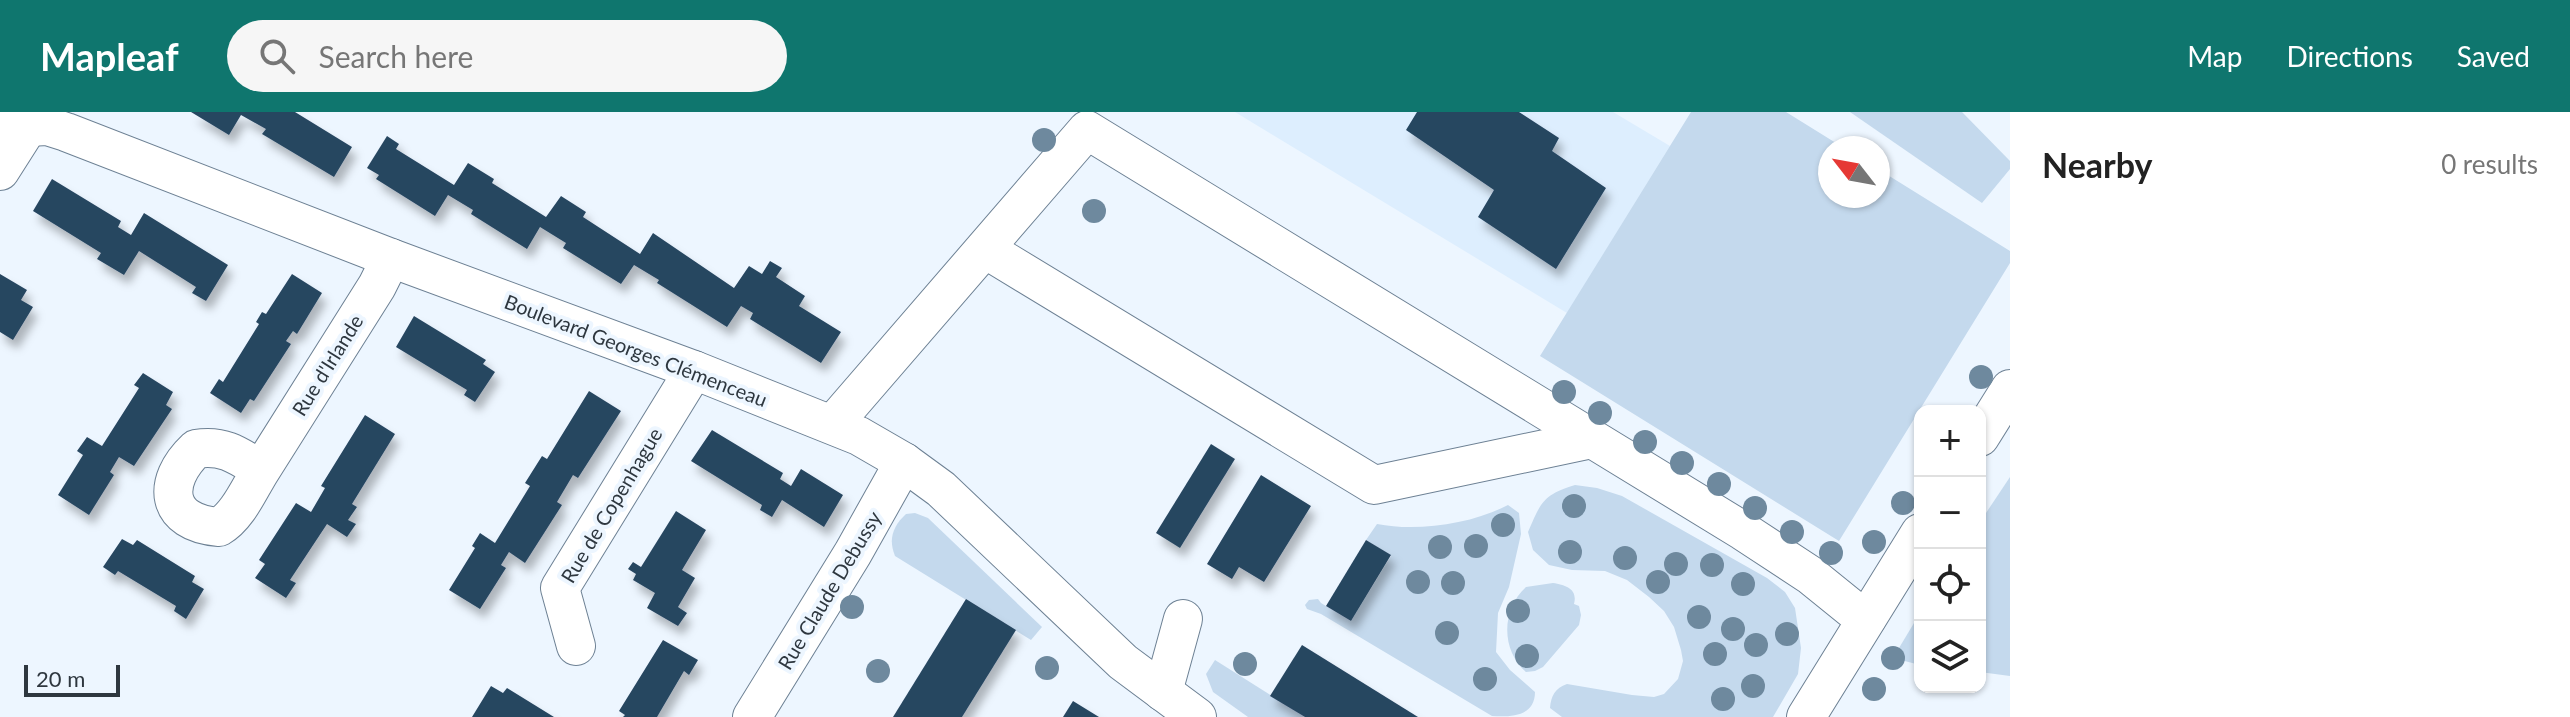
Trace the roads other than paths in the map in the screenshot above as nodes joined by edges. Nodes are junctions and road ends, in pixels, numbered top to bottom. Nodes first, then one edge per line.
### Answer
1 (14, 121) edge
2 (0, 171) edge
3 (985, 249) junction
4 (391, 258) junction
5 (694, 370) junction
6 (2010, 389) edge
7 (833, 424) junction
8 (1986, 427) edge
9 (1592, 439) junction
10 (904, 462) junction
11 (261, 470) dead end
12 (1914, 543) edge
13 (1867, 618) junction
14 (1183, 619) dead end
15 (576, 646) dead end
16 (1163, 692) junction
17 (752, 717) edge
18 (1197, 717) edge
19 (1806, 717) edge

1 - 2 street
1 - 4 street, Boulevard Georges Clémenceau
3 - 7 street
3 - 9 street
3 - 9 street
4 - 5 street, Boulevard Georges Clémenceau
4 - 11 street, Rue d'Irlande
5 - 7 street, Boulevard Georges Clémenceau
5 - 15 street, Rue de Copenhague
6 - 8 street
7 - 10 street, Boulevard Georges Clémenceau
9 - 13 street
10 - 16 street, Boulevard Georges Clémenceau
10 - 17 street, Rue Claude Debussy
12 - 13 street
13 - 19 street
14 - 16 street
16 - 18 street, Boulevard Georges Clémenceau

